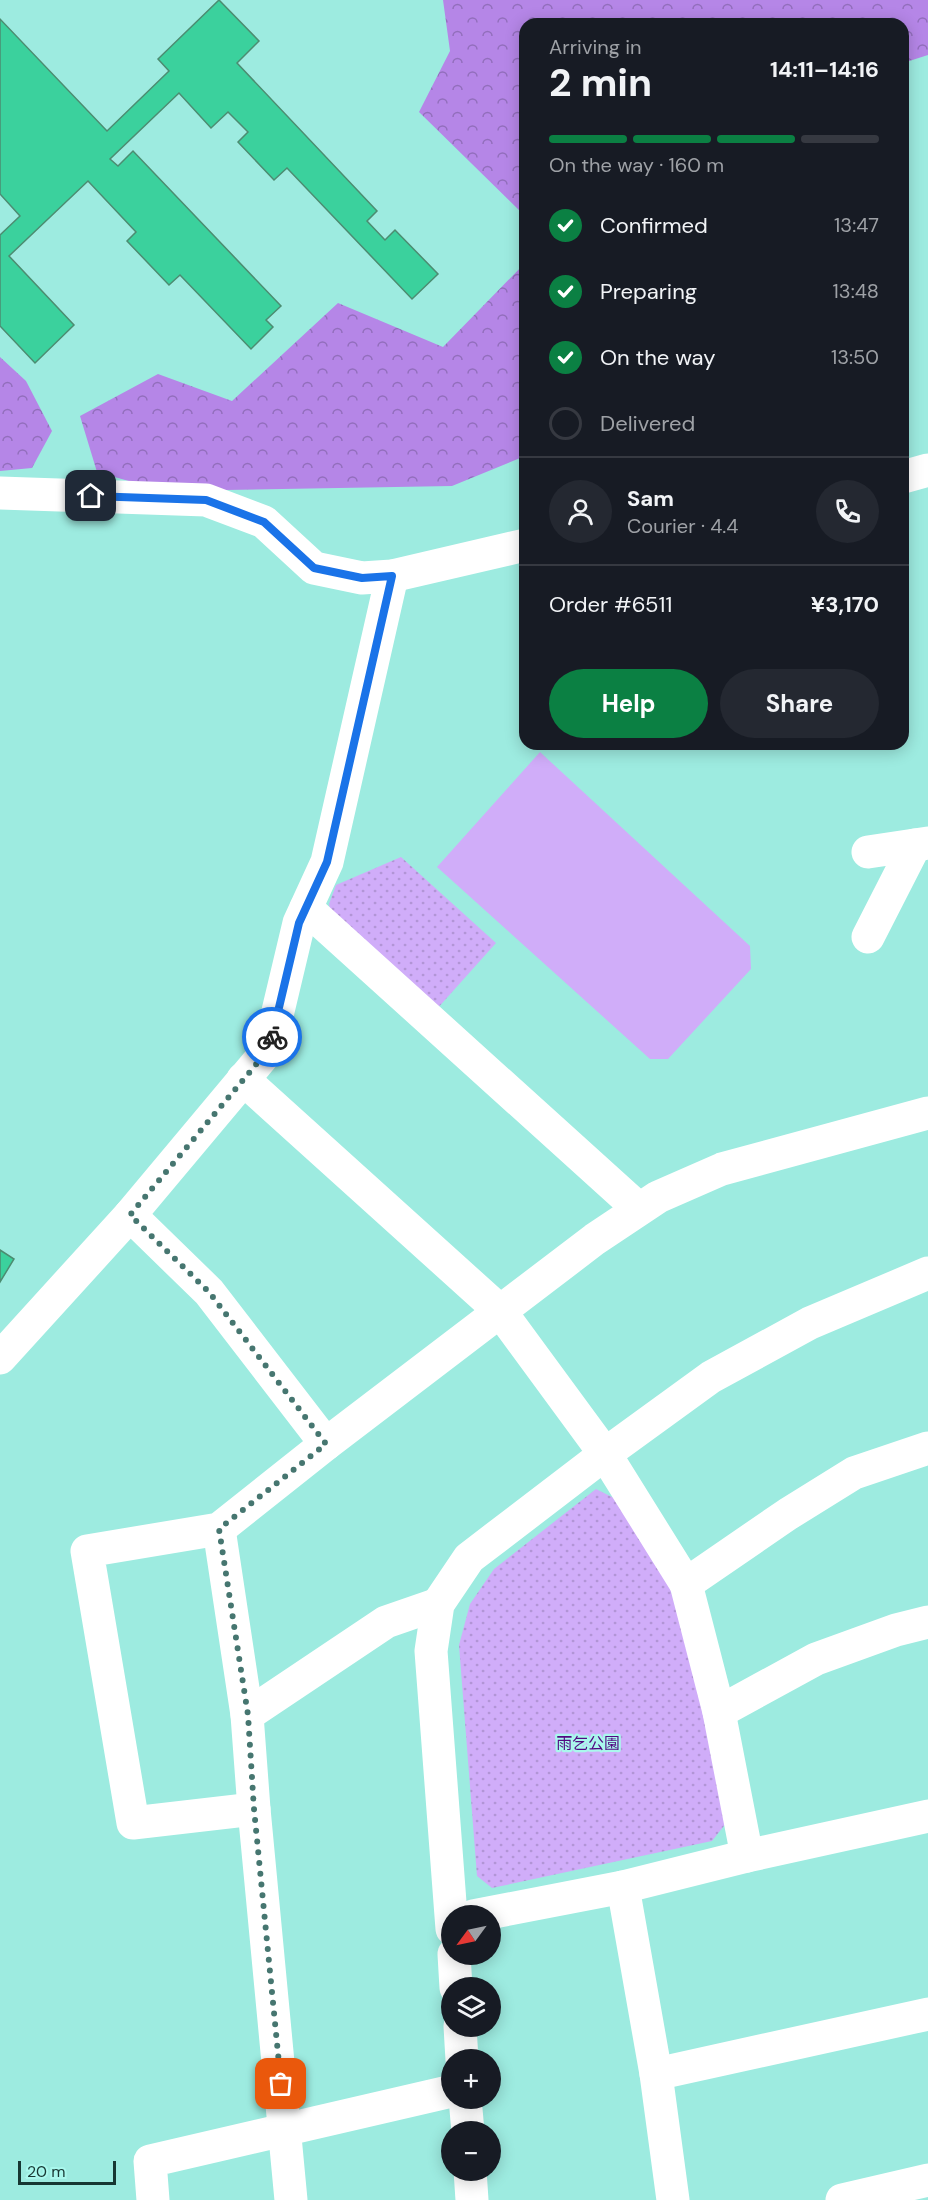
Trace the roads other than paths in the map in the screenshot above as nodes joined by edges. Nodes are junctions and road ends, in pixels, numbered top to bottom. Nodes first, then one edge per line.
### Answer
1 (928, 470) edge
2 (909, 475) edge
3 (0, 493) edge
4 (519, 546) edge
5 (392, 576) junction
6 (922, 844) edge
7 (868, 852) dead end
8 (306, 908) junction
9 (868, 937) dead end
10 (243, 1079) junction
11 (927, 1117) edge
12 (639, 1209) junction
13 (130, 1215) junction
14 (928, 1273) edge
15 (500, 1311) junction
16 (0, 1358) edge
17 (326, 1444) junction
18 (928, 1448) edge
19 (605, 1454) junction
20 (219, 1529) junction
21 (686, 1584) junction
22 (438, 1604) junction
23 (928, 1622) edge
24 (719, 1712) junction
25 (248, 1715) junction
26 (254, 1809) junction
27 (928, 1816) edge
28 (747, 1856) junction
29 (623, 1887) junction
30 (450, 1905) edge
31 (501, 1911) edge
32 (928, 2014) edge
33 (656, 2074) junction
34 (441, 2094) edge
35 (285, 2130) junction
36 (928, 2180) edge
37 (471, 2181) edge
38 (153, 2200) edge
39 (291, 2200) edge
40 (472, 2200) edge
41 (673, 2200) edge
42 (842, 2200) edge

1 - 2 street
3 - 5 street
4 - 5 street
5 - 8 street
6 - 7 street
6 - 9 street
8 - 10 street
8 - 12 street
10 - 13 street
10 - 15 street
11 - 12 street
12 - 15 street
13 - 16 street
13 - 17 street
14 - 19 street
15 - 17 street
15 - 19 street
17 - 20 street
18 - 21 street
19 - 21 street
19 - 22 street
20 - 25 street
20 - 26 street
21 - 24 street
22 - 25 street
22 - 30 street
23 - 24 street
24 - 28 street
25 - 26 street
26 - 35 street
27 - 28 street
28 - 29 street
29 - 31 street
29 - 33 street
32 - 33 street
33 - 41 street
34 - 35 street
35 - 38 street
35 - 39 street
36 - 42 street
37 - 40 street

